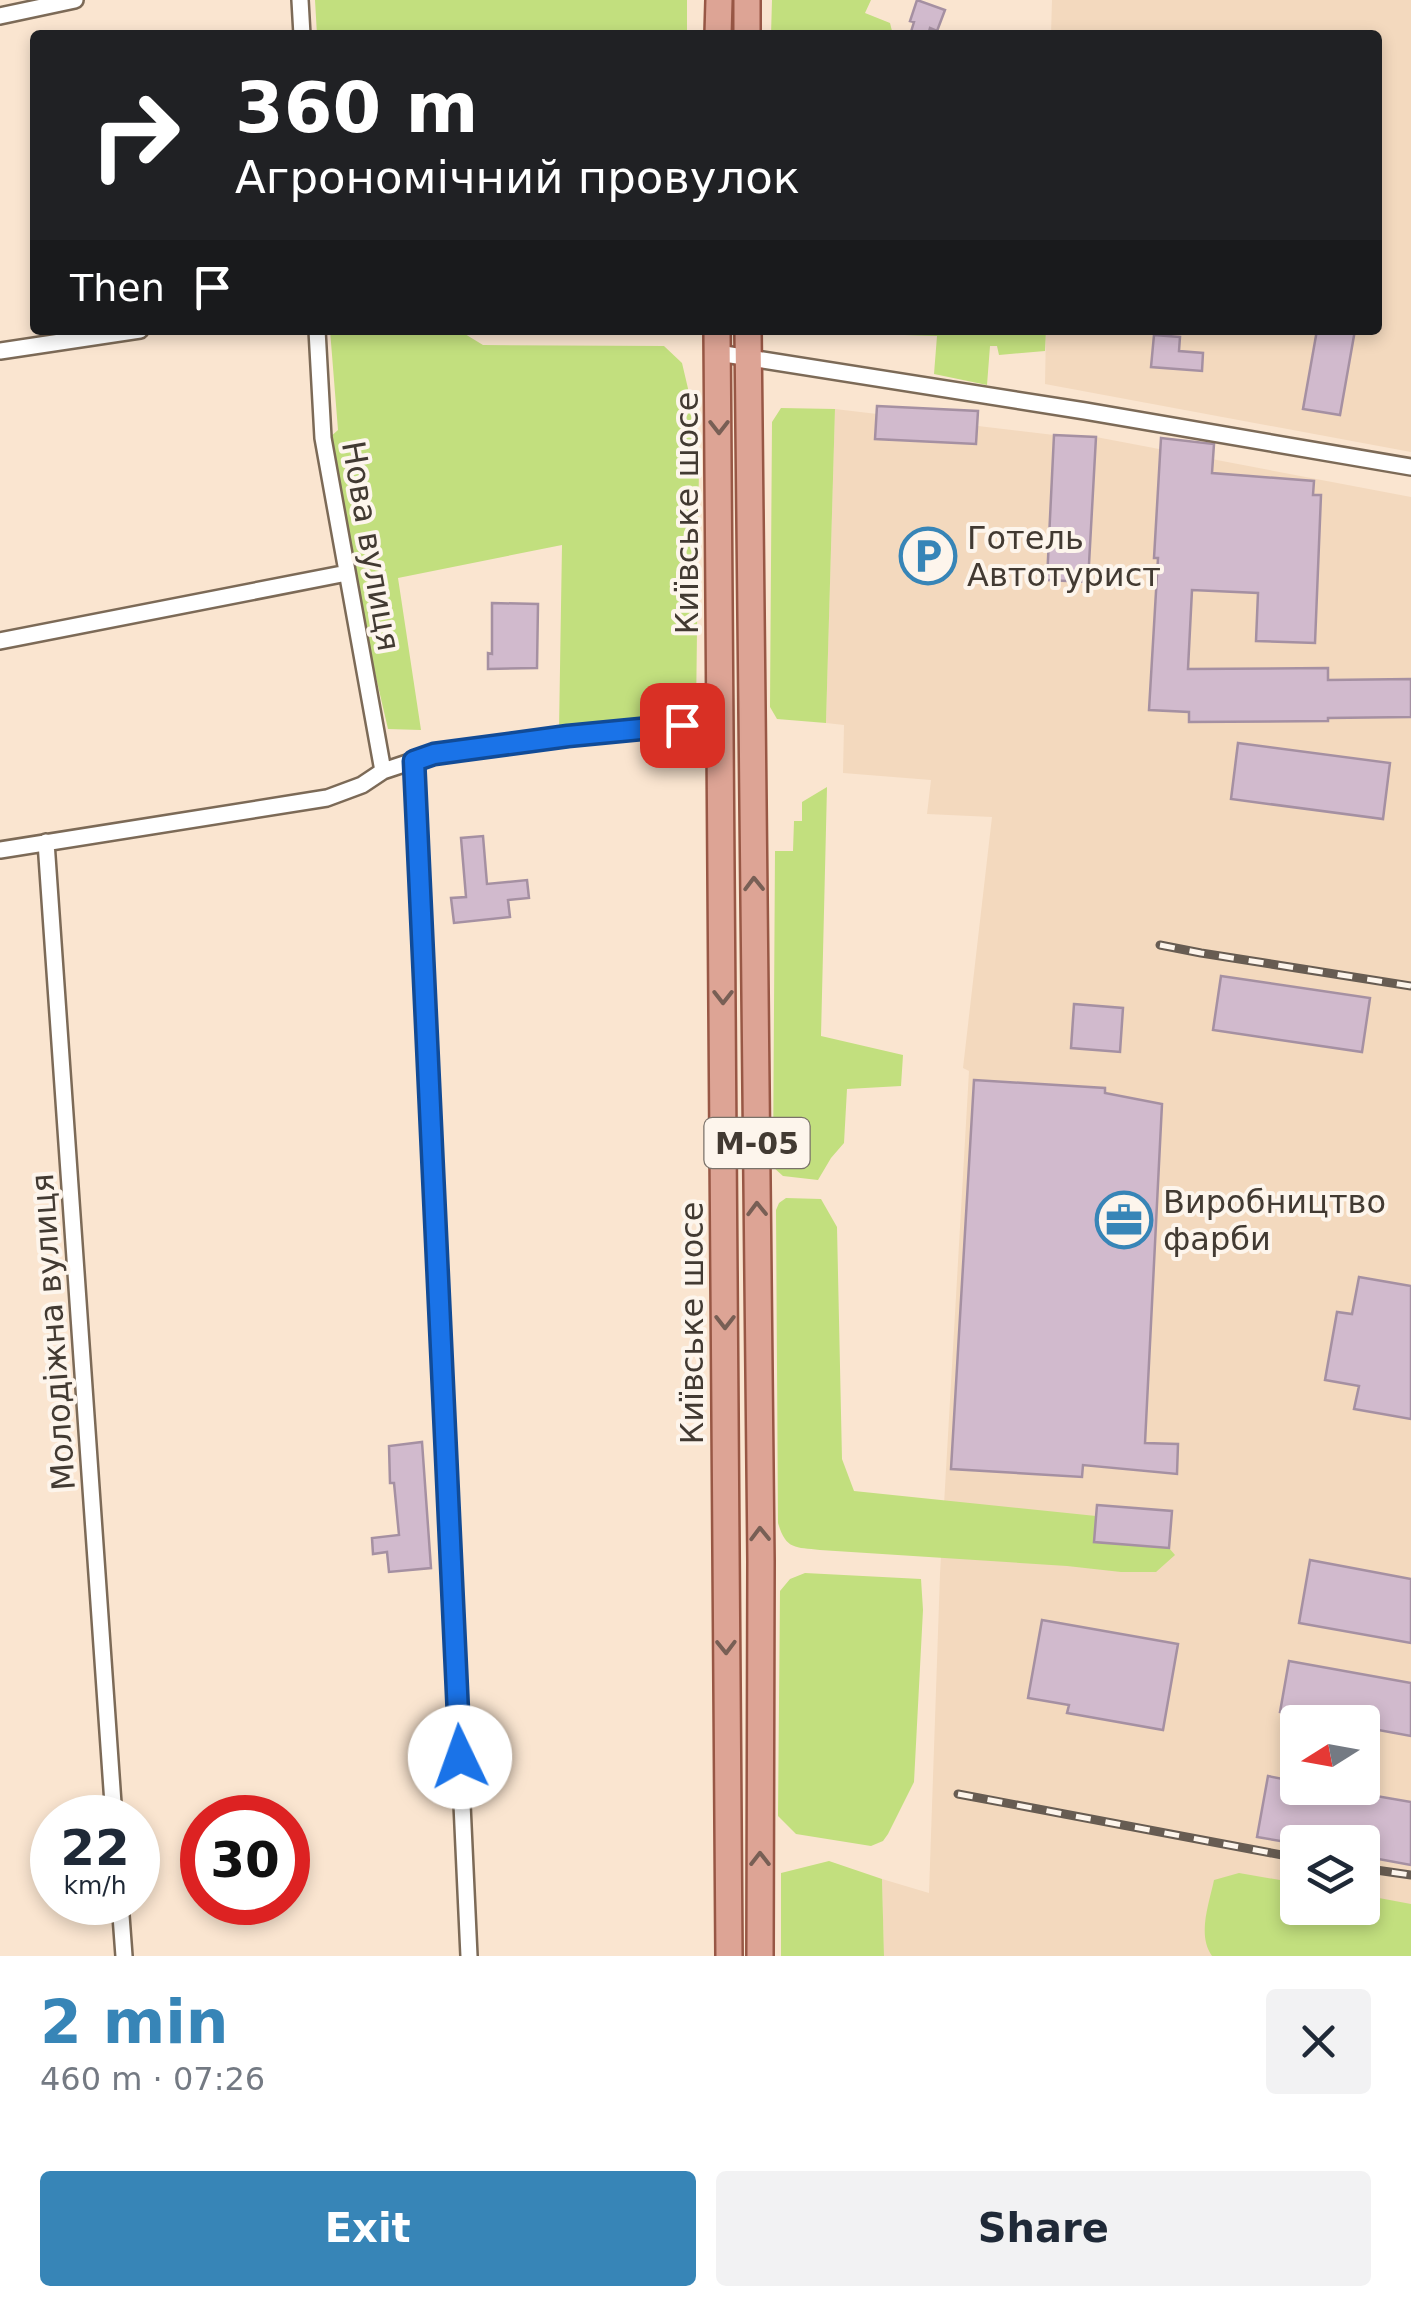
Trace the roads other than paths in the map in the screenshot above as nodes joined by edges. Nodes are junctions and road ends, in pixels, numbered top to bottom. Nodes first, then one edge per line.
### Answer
1 (75, 0) edge
2 (300, 0) edge
3 (719, 0) edge
4 (747, 0) edge
5 (0, 16) edge
6 (302, 30) edge
7 (718, 30) edge
8 (747, 30) edge
9 (107, 335) edge
10 (317, 335) edge
11 (748, 335) edge
12 (718, 342) edge
13 (0, 351) edge
14 (748, 358) junction
15 (1411, 467) edge
16 (347, 572) junction
17 (0, 640) edge
18 (721, 722) junction
19 (414, 761) junction
20 (383, 770) junction
21 (46, 842) junction
22 (0, 850) edge
23 (112, 1795) edge
24 (122, 1925) edge
25 (124, 1956) edge
26 (469, 1956) edge
27 (729, 1956) edge
28 (760, 1956) edge

1 - 5 street
2 - 6 street
3 - 7 main road
4 - 8 main road
9 - 13 street
10 - 16 street, Нова вулиця
11 - 14 main road, М-05
12 - 14 street
12 -> 18 main road, Київське шосе / М-05
14 - 15 street
28 -> 14 main road, М-05
16 - 17 street
16 - 20 street, Нова вулиця
18 - 19 street
18 -> 27 main road, Київське шосе / М-05
19 - 20 street
19 - 26 street
20 - 21 street
21 - 22 street
21 - 23 street, Молодіжна вулиця
24 - 25 street

